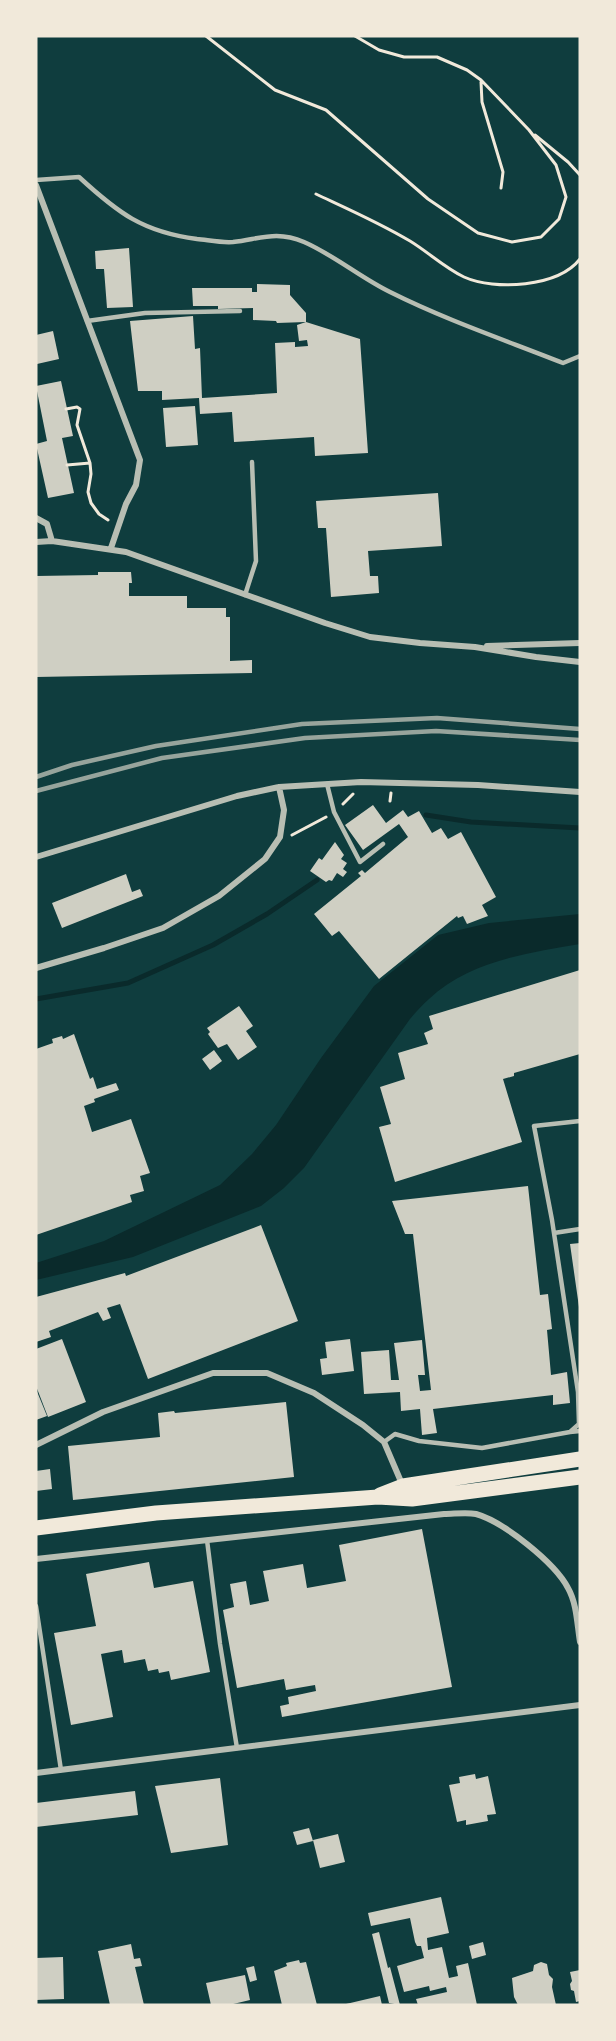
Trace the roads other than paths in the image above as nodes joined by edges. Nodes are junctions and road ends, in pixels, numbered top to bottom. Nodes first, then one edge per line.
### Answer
1 (36, 180) edge
2 (36, 185) edge
3 (240, 311) dead end
4 (87, 321) junction
5 (580, 356) edge
6 (252, 462) dead end
7 (36, 518) edge
8 (52, 541) junction
9 (36, 542) edge
10 (111, 548) junction
11 (245, 595) junction
12 (580, 643) edge
13 (475, 647) junction
14 (580, 662) edge
15 (327, 784) junction
16 (279, 788) junction
17 (580, 792) edge
18 (383, 844) dead end
19 (36, 857) edge
20 (36, 968) edge
21 (580, 1121) edge
22 (580, 1229) edge
23 (554, 1233) junction
24 (580, 1431) edge
25 (570, 1432) junction
26 (384, 1442) junction
27 (36, 1445) edge
28 (580, 1459) edge
29 (580, 1477) edge
30 (403, 1486) junction
31 (378, 1497) junction
32 (36, 1528) edge
33 (207, 1540) junction
34 (36, 1559) edge
35 (36, 1606) edge
36 (580, 1642) edge
37 (580, 1705) edge
38 (237, 1748) junction
39 (62, 1770) junction
40 (36, 1773) edge

1 - 5 lane
2 - 4 street
3 - 4 lane
4 - 10 street
6 - 11 lane
7 - 8 street
8 - 9 street
8 - 10 street
10 - 11 street
11 - 13 street
12 - 13 street
13 - 14 street
15 - 16 street
15 - 17 street
15 - 18 lane
16 - 19 street
16 - 20 street
21 - 23 lane
22 - 23 lane
23 - 25 lane
24 - 25 lane
25 - 26 lane
26 - 27 street
26 - 30 street
28 - 30 main road
29 - 31 main road
30 - 31 main road
31 - 32 main road
33 - 34 street
33 - 36 street
33 - 38 lane
35 - 39 lane
37 - 38 street
38 - 39 street
39 - 40 street

